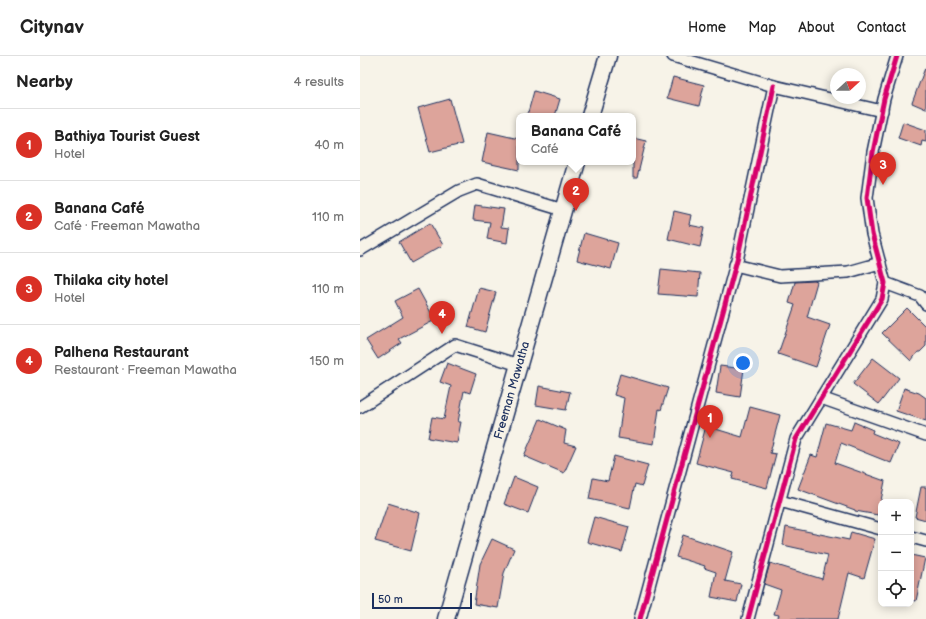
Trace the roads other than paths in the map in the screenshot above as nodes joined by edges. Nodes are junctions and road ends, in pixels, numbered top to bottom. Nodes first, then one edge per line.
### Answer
1 (608, 56) edge
2 (673, 56) edge
3 (897, 56) edge
4 (774, 86) junction
5 (882, 111) junction
6 (591, 113) edge
7 (576, 165) edge
8 (563, 210) junction
9 (360, 250) edge
10 (880, 263) junction
11 (735, 265) junction
12 (885, 283) junction
13 (924, 297) edge
14 (519, 365) junction
15 (821, 398) junction
16 (360, 407) edge
17 (926, 435) edge
18 (780, 501) junction
19 (878, 528) edge
20 (914, 538) edge
21 (926, 541) edge
22 (446, 619) edge
23 (640, 619) edge
24 (748, 619) edge

1 - 6 street
2 - 4 street
3 - 5 street
4 - 5 street
4 - 11 street
5 - 10 street
7 - 8 street, Freeman Mawatha
8 - 9 street
8 - 14 street, Freeman Mawatha
10 - 11 street
10 - 12 street
11 - 23 street
12 - 13 street
12 - 15 street
14 - 16 street
14 - 22 street, Freeman Mawatha
15 - 17 street
15 - 18 street
18 - 19 street
18 - 24 street
20 - 21 street

